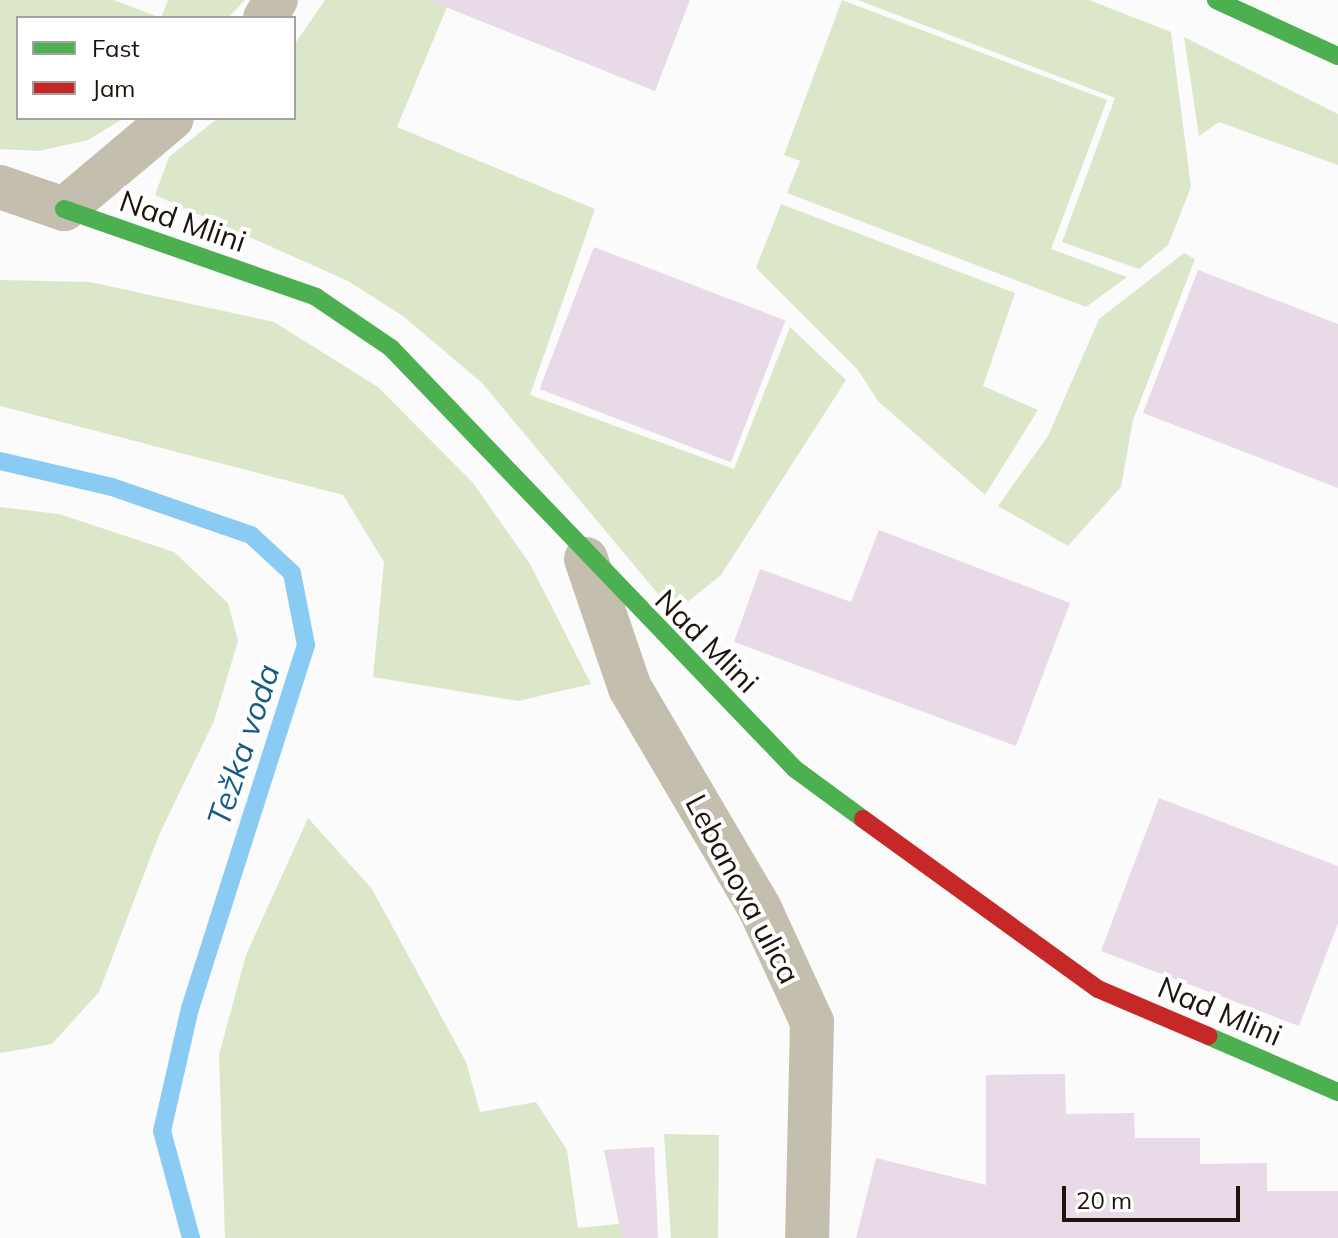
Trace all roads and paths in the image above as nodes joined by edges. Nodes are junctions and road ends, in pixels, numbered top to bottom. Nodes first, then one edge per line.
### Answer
1 (1216, 0) edge
2 (1338, 56) edge
3 (170, 120) edge
4 (0, 187) edge
5 (64, 209) junction
6 (586, 559) junction
7 (1338, 1092) edge
8 (807, 1238) edge

1 - 2 street
3 - 5 street, Nad Mlini
4 - 5 street
5 - 6 street, Nad Mlini
6 - 7 street, Nad Mlini
6 - 8 street, Lebanova ulica

